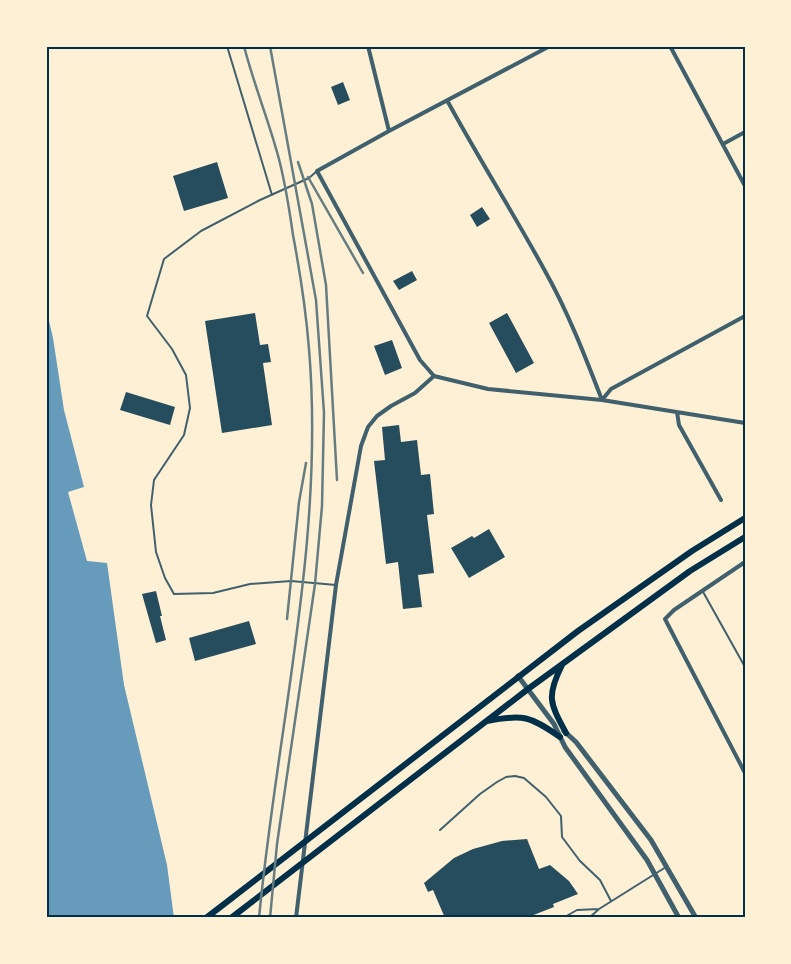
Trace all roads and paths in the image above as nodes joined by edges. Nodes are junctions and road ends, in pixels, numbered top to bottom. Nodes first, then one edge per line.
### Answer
1 (227, 46) edge
2 (368, 46) edge
3 (550, 46) edge
4 (670, 46) edge
5 (448, 102) junction
6 (389, 131) junction
7 (745, 132) edge
8 (723, 144) junction
9 (317, 171) junction
10 (745, 186) edge
11 (272, 195) junction
12 (745, 316) edge
13 (434, 376) junction
14 (602, 400) junction
15 (677, 412) junction
16 (745, 423) edge
17 (721, 500) dead end
18 (745, 518) edge
19 (745, 537) edge
20 (745, 562) edge
21 (336, 585) junction
22 (702, 590) junction
23 (563, 663) junction
24 (745, 667) edge
25 (518, 676) junction
26 (528, 689) junction
27 (486, 721) junction
28 (554, 724) junction
29 (566, 733) junction
30 (560, 737) junction
31 (745, 773) edge
32 (440, 830) dead end
33 (667, 866) junction
34 (654, 873) junction
35 (611, 901) junction
36 (599, 909) junction
37 (206, 918) edge
38 (231, 918) edge
39 (296, 918) edge
40 (563, 918) edge
41 (590, 918) edge
42 (679, 918) edge
43 (696, 918) edge

1 - 11 lane
2 - 6 street
3 - 5 street
4 - 8 street
5 - 6 street
5 - 14 street
6 - 9 street
7 - 8 street
8 - 10 street
9 - 11 lane
9 - 13 street
11 - 21 lane
12 - 14 street
13 - 14 street
13 - 21 street
14 - 15 street
15 - 16 street
15 - 17 street
18 - 25 highway
19 - 23 highway
20 - 22 street
21 - 39 street
22 - 24 lane
22 - 31 street
23 - 26 highway
23 - 29 highway
25 - 26 street
25 - 37 highway
26 - 27 highway
26 - 28 street
27 - 30 highway
27 - 38 highway
28 - 29 street
28 - 30 street
29 - 33 street
30 - 34 street
32 - 35 lane
33 - 34 lane
33 - 43 street
34 - 35 lane
34 - 42 street
35 - 36 lane
36 - 40 lane
36 - 41 lane

